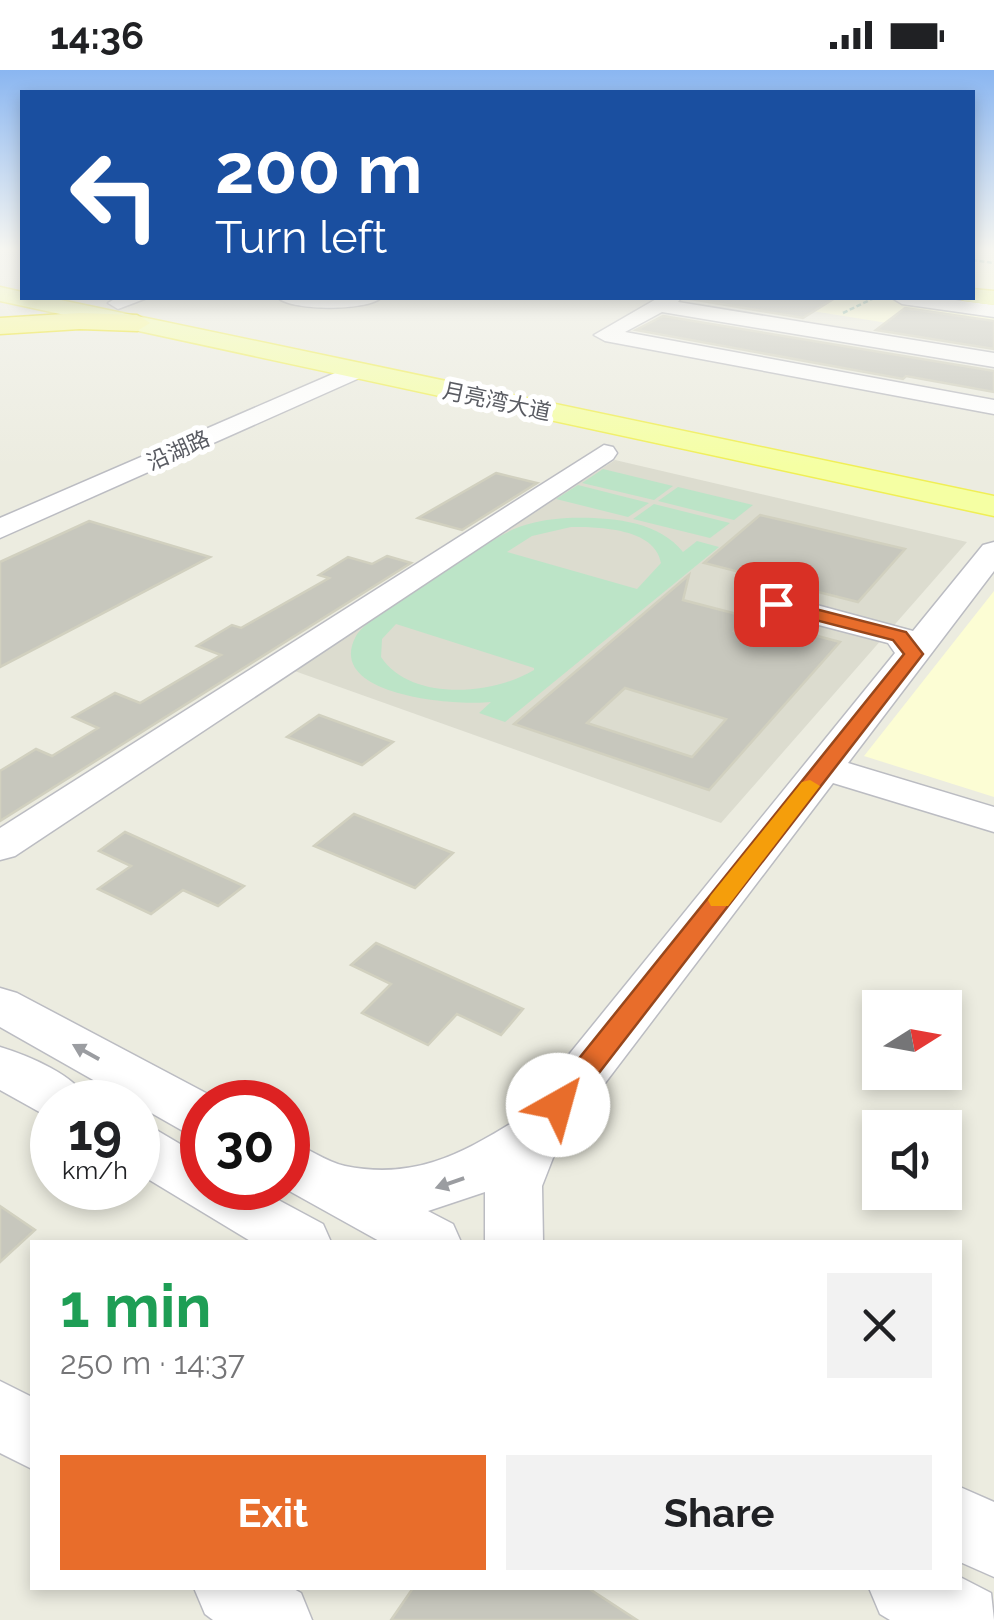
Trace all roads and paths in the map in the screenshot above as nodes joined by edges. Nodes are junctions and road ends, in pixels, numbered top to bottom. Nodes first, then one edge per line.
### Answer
1 (38, 322) edge
2 (182, 322) edge
3 (198, 322) edge
4 (624, 322) edge
5 (812, 322) edge
6 (841, 322) edge
7 (898, 322) edge
8 (0, 324) edge
9 (919, 326) dead end
10 (976, 346) edge
11 (994, 360) edge
12 (356, 371) junction
13 (994, 407) edge
14 (604, 453) dead end
15 (987, 497) edge
16 (0, 528) edge
17 (994, 532) edge
18 (994, 552) edge
19 (776, 604) dead end
20 (914, 654) junction
21 (824, 768) junction
22 (994, 820) edge
23 (0, 848) edge
24 (0, 1005) edge
25 (0, 1066) edge
26 (30, 1083) edge
27 (180, 1104) edge
28 (534, 1136) junction
29 (310, 1176) edge
30 (247, 1210) edge
31 (299, 1240) edge
32 (428, 1240) edge
33 (514, 1240) edge
34 (0, 1412) edge
35 (30, 1435) edge
36 (962, 1524) edge
37 (994, 1541) edge
38 (234, 1590) edge
39 (910, 1590) edge
40 (274, 1620) edge
41 (964, 1620) edge

1 - 8 highway
2 - 12 main road, 月亮湾大道
3 - 15 main road, 月亮湾大道
4 - 13 street
5 - 10 street
6 - 10 street
7 - 9 street
10 - 11 street
12 - 15 main road, 月亮湾大道
12 - 16 street, 沿湖路
14 - 23 street
15 - 17 street
18 - 20 street
19 - 20 street
20 - 21 street
21 - 22 street
21 - 28 street
27 -> 24 street
25 - 26 street
28 -> 29 street
28 - 33 street
29 - 32 street
30 - 31 street
34 - 35 street
36 - 37 street
38 - 40 street
39 - 41 street

